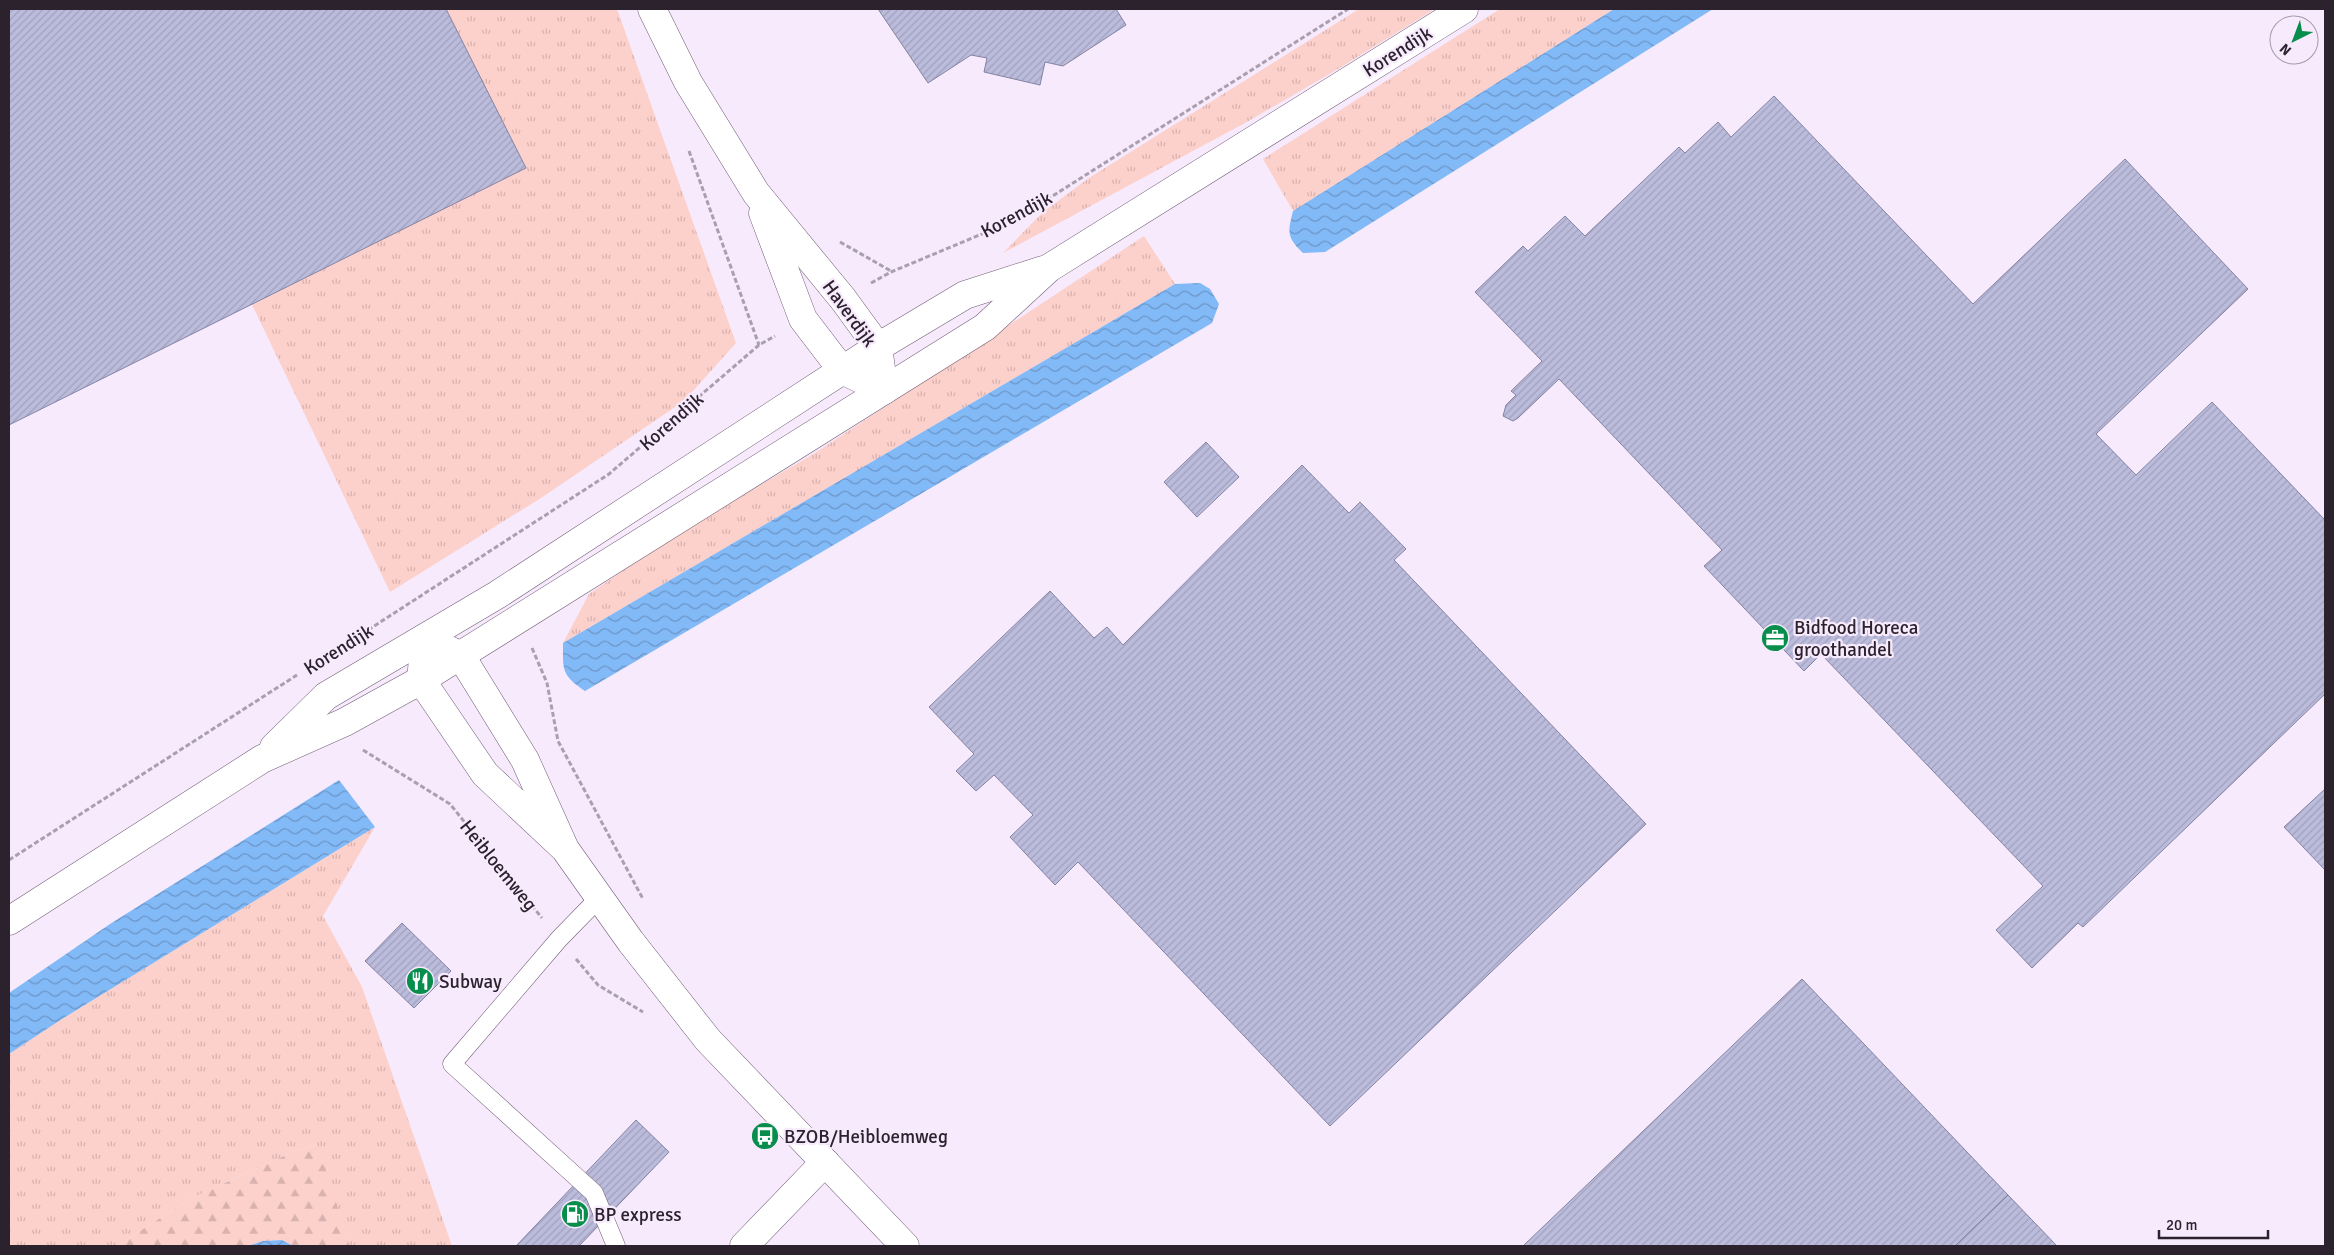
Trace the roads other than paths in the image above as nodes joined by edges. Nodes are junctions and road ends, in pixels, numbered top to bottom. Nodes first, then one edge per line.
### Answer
1 (652, 9) edge
2 (1464, 9) edge
3 (756, 193) junction
4 (1049, 268) junction
5 (878, 347) junction
6 (842, 370) junction
7 (884, 390) junction
8 (425, 638) junction
9 (461, 656) junction
10 (421, 680) junction
11 (262, 759) junction
12 (565, 849) junction
13 (599, 898) junction
14 (9, 921) edge
15 (826, 1162) junction
16 (616, 1246) edge
17 (744, 1246) edge
18 (905, 1246) edge

1 - 3 street, Haverdijk
2 - 4 street, Korendijk
3 - 5 street, Haverdijk
3 - 6 street, Haverdijk
4 - 5 street, Korendijk
4 - 7 street, Korendijk
5 - 6 street, Korendijk
5 - 7 street, Haverdijk
6 - 7 street, Haverdijk
6 - 8 street, Korendijk
7 - 9 street, Korendijk
8 - 9 street
8 - 10 street
8 - 11 street, Korendijk
9 - 10 street, Korendijk
9 - 12 street
10 - 11 street, Korendijk
10 - 12 street
11 - 14 street, Korendijk
12 - 13 street
13 - 15 street
13 - 16 lane
15 - 17 street
15 - 18 street

